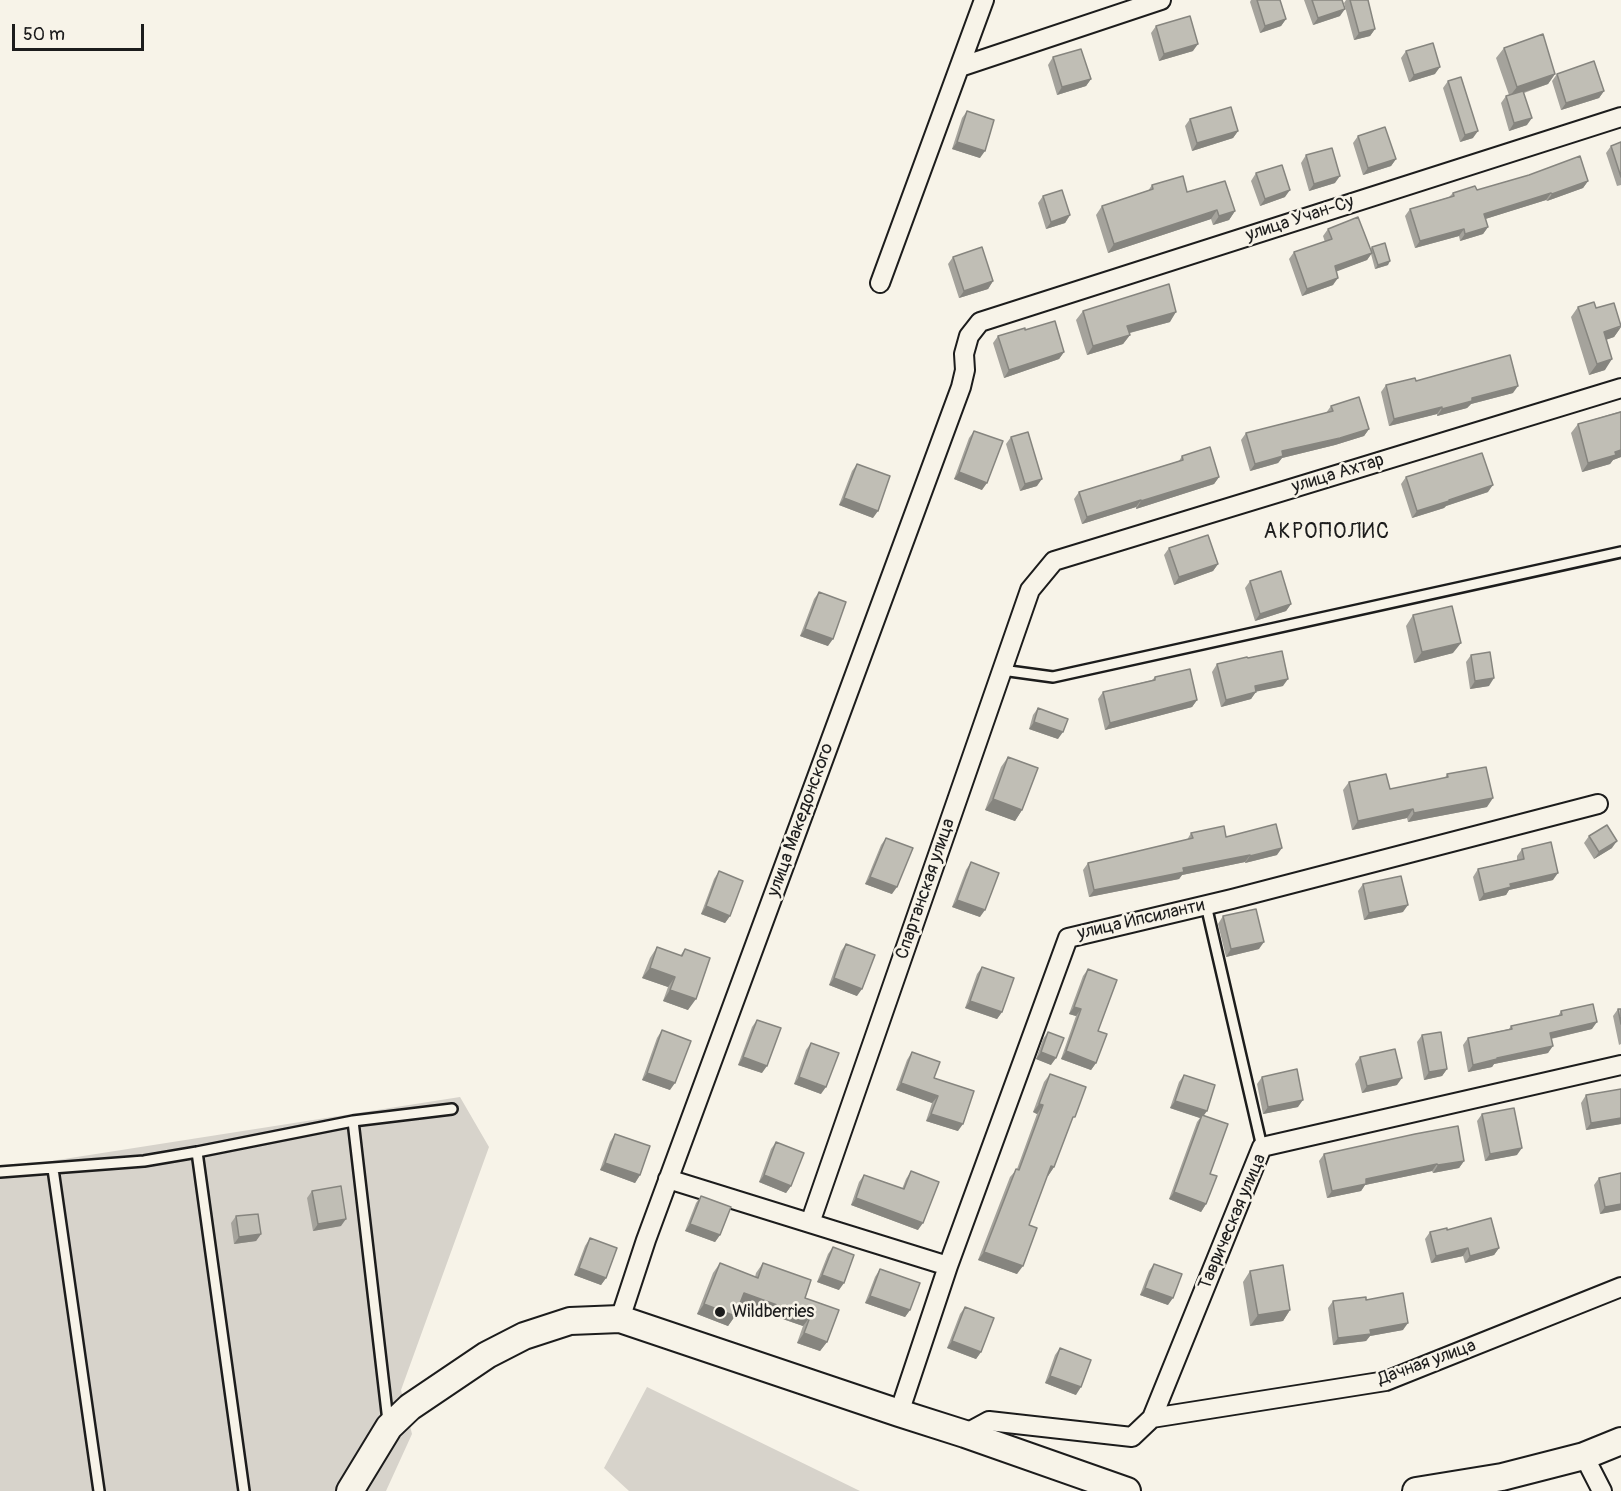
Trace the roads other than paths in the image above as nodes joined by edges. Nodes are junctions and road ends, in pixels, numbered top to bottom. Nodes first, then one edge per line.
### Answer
1 (984, 0) edge
2 (1161, 0) edge
3 (960, 67) junction
4 (1621, 117) edge
5 (880, 283) dead end
6 (980, 322) joint
7 (1621, 388) edge
8 (1621, 552) edge
9 (1054, 561) joint
10 (1002, 670) junction
11 (1598, 804) dead end
12 (1206, 905) junction
13 (1621, 1065) edge
14 (452, 1109) dead end
15 (353, 1121) junction
16 (1262, 1147) junction
17 (197, 1152) junction
18 (53, 1169) junction
19 (0, 1173) edge
20 (668, 1179) junction
21 (810, 1223) junction
22 (948, 1266) junction
23 (1621, 1287) edge
24 (620, 1319) junction
25 (898, 1413) junction
26 (1152, 1418) junction
27 (389, 1426) junction
28 (965, 1434) junction
29 (1621, 1441) edge
30 (1584, 1456) junction
31 (99, 1491) edge
32 (243, 1491) edge
33 (350, 1491) edge
34 (1127, 1491) edge
35 (1416, 1491) edge
36 (1602, 1491) edge

1 - 3 street
2 - 3 street
3 - 5 street
4 - 6 street, улица Учан-Су
6 - 20 street, улица Македонского
7 - 9 street, улица Ахтар
8 - 10 lane
9 - 10 street, Спартанская улица
10 - 21 street, Спартанская улица
11 - 12 street, улица Ипсиланти
12 - 16 lane
12 - 22 street, улица Ипсиланти
13 - 16 street, Таврическая улица
14 - 15 lane
15 - 17 lane
15 - 27 lane
16 - 26 street, Таврическая улица
17 - 18 lane
17 - 32 lane
18 - 19 lane
18 - 31 lane
20 - 21 street
20 - 24 street, улица Македонского
21 - 22 street
22 - 25 street, улица Ипсиланти
23 - 26 street, Дачная улица
24 - 25 main road
24 - 27 main road
25 - 28 main road
26 - 28 street, Таврическая улица
27 - 33 main road
28 - 34 main road
29 - 30 main road
30 - 35 main road
30 - 36 street

